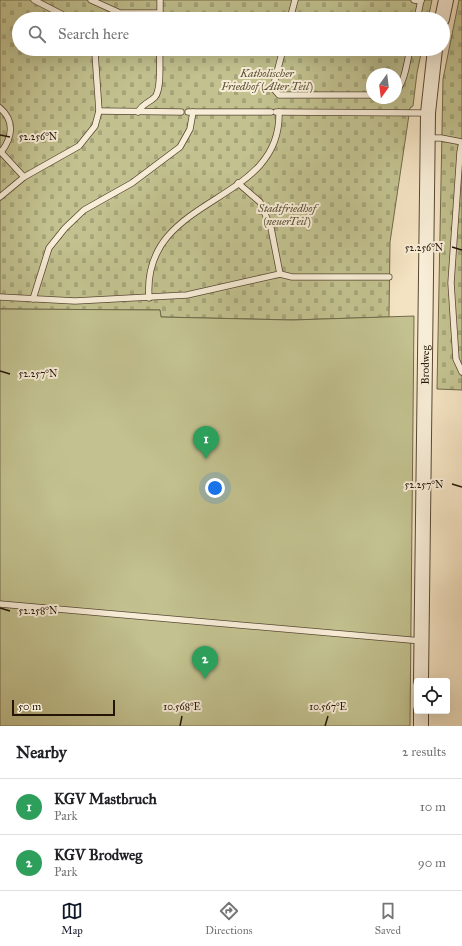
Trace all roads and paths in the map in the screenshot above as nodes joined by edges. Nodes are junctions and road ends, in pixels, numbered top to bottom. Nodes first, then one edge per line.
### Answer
1 (34, 0) edge
2 (91, 0) edge
3 (160, 0) edge
4 (295, 0) edge
5 (419, 0) edge
6 (446, 0) edge
7 (57, 12) edge
8 (118, 12) edge
9 (160, 12) edge
10 (292, 12) edge
11 (418, 12) edge
12 (443, 12) edge
13 (95, 56) edge
14 (160, 56) edge
15 (281, 56) edge
16 (408, 56) edge
17 (434, 56) edge
18 (402, 79) edge
19 (366, 95) edge
20 (0, 108) edge
21 (99, 111) junction
22 (138, 112) junction
23 (187, 112) junction
24 (275, 112) junction
25 (428, 113) junction
26 (428, 138) junction
27 (1, 151) edge
28 (24, 177) junction
29 (238, 183) junction
30 (0, 197) edge
31 (280, 274) junction
32 (389, 277) dead end
33 (0, 297) edge
34 (149, 298) junction
35 (33, 299) junction
36 (462, 372) edge
37 (0, 604) edge
38 (422, 641) junction
39 (421, 678) edge
40 (421, 714) edge
41 (421, 726) edge

1 - 7 lane
2 - 8 lane
3 - 9 lane
4 - 10 lane
5 - 11 lane
6 - 12 street
13 - 21 lane
14 - 22 lane
15 - 19 lane
16 - 18 lane
17 - 25 street, Brodweg
20 - 27 lane
21 - 22 lane
21 - 28 lane
22 - 23 lane
23 - 24 lane
23 - 35 lane
24 - 25 lane
24 - 29 lane
25 - 26 street, Brodweg
26 - 36 lane
26 - 38 street, Brodweg
27 - 28 lane
28 - 30 lane
29 - 31 lane
29 - 34 lane
31 - 32 lane
31 - 34 lane
33 - 35 lane
34 - 35 lane
37 - 38 lane
38 - 39 street, Brodweg
40 - 41 street

